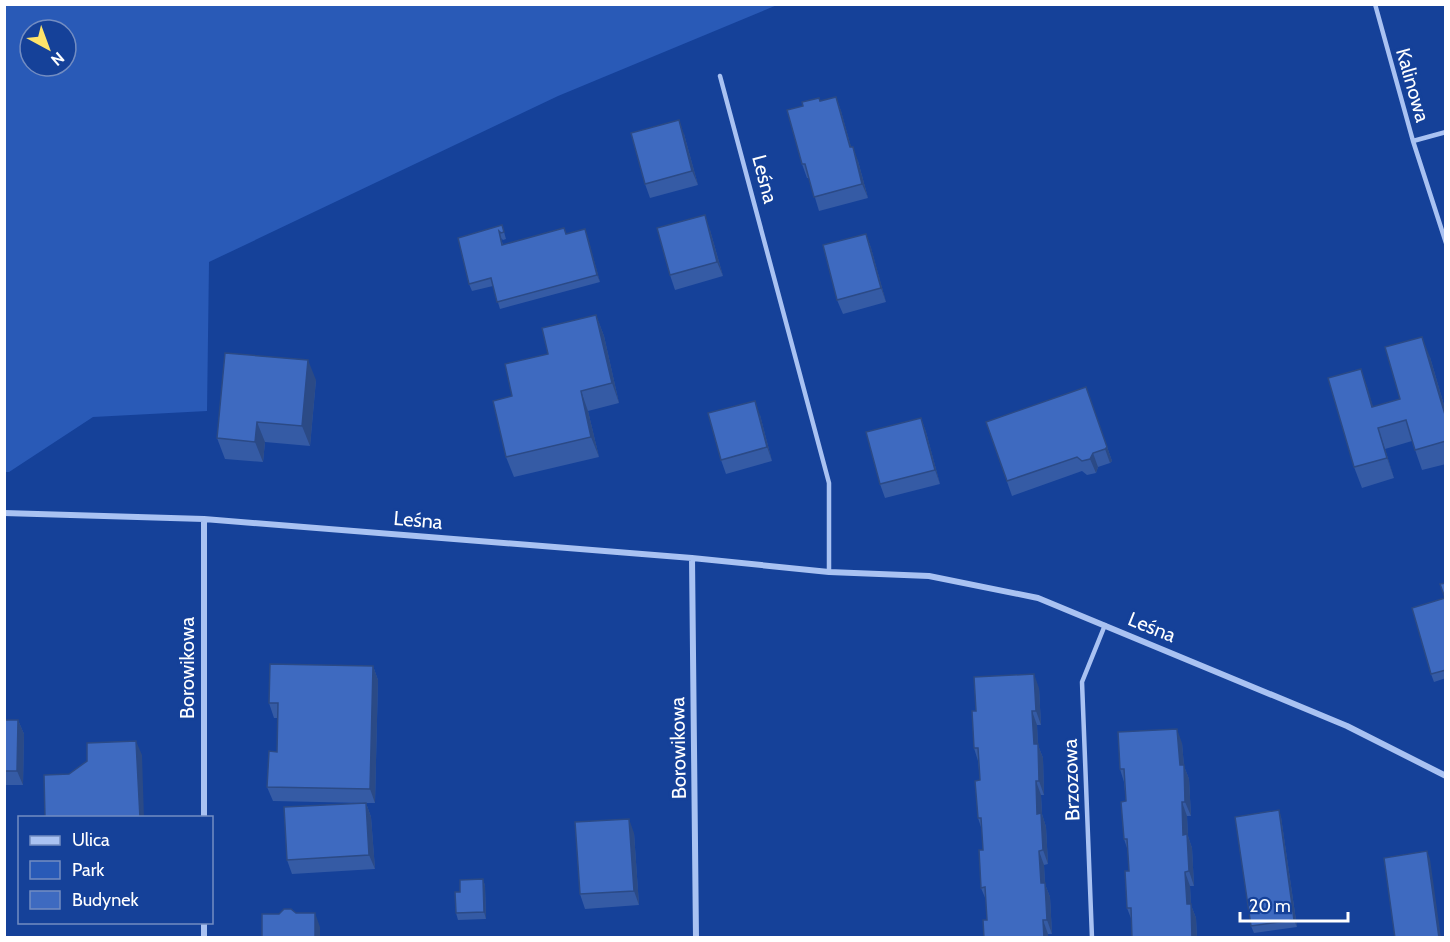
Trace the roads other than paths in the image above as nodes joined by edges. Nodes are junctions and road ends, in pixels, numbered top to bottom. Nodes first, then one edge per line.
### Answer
1 (1375, 4) edge
2 (720, 76) dead end
3 (1446, 132) edge
4 (1413, 141) junction
5 (1446, 243) edge
6 (4, 513) edge
7 (204, 519) junction
8 (692, 558) junction
9 (829, 572) junction
10 (1105, 626) junction
11 (1446, 776) edge
12 (204, 816) edge
13 (696, 938) edge
14 (1092, 938) edge

1 - 4 lane, Kalinowa
2 - 9 lane, Leśna
3 - 4 lane
4 - 5 lane, Kalinowa
6 - 7 street, Leśna
7 - 8 street, Leśna
7 - 12 street, Borowikowa
8 - 9 street, Leśna
8 - 13 street, Borowikowa
9 - 10 street, Leśna
10 - 11 street, Leśna
10 - 14 lane, Brzozowa

